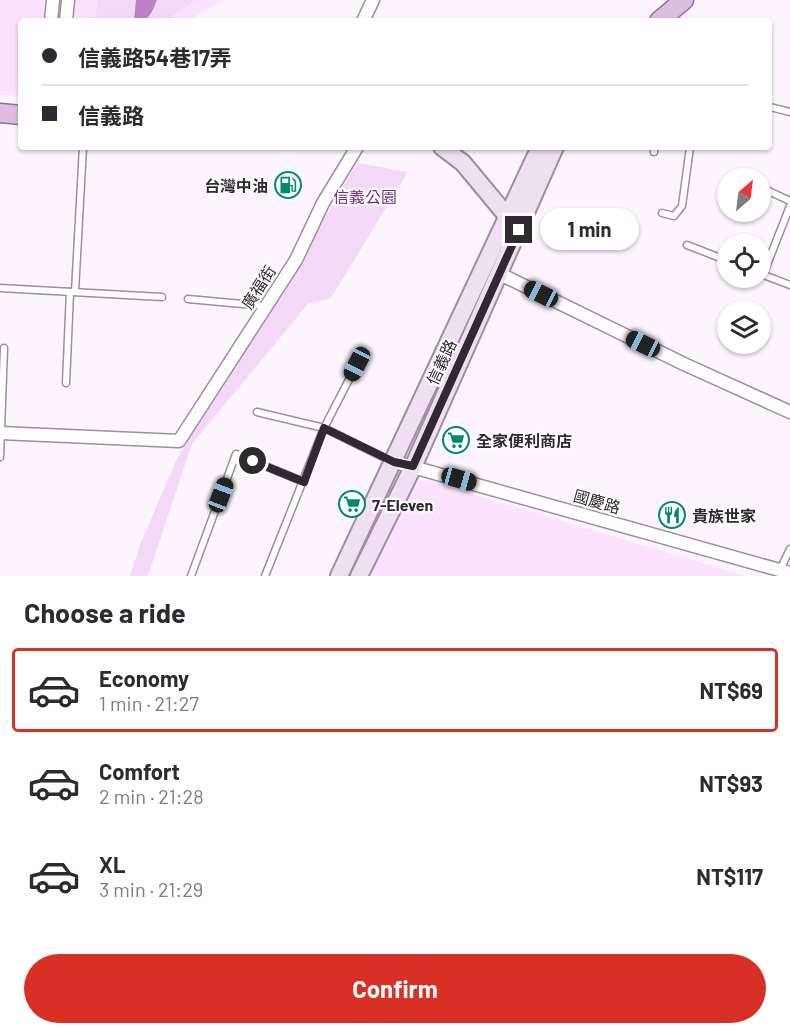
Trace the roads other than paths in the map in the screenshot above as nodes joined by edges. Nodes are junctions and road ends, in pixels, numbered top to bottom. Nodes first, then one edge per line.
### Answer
1 (53, 0) edge
2 (68, 0) edge
3 (373, 0) edge
4 (684, 0) edge
5 (51, 18) edge
6 (66, 18) edge
7 (364, 18) edge
8 (663, 18) edge
9 (772, 108) edge
10 (790, 112) edge
11 (0, 113) edge
12 (18, 115) edge
13 (83, 150) edge
14 (355, 150) edge
15 (446, 150) edge
16 (539, 150) edge
17 (554, 150) edge
18 (690, 150) edge
19 (771, 192) edge
20 (790, 201) edge
21 (790, 206) edge
22 (662, 213) dead end
23 (507, 216) junction
24 (687, 245) dead end
25 (510, 251) junction
26 (771, 252) edge
27 (717, 257) edge
28 (500, 274) junction
29 (771, 278) edge
30 (790, 285) edge
31 (0, 288) edge
32 (72, 292) junction
33 (162, 297) dead end
34 (188, 298) dead end
35 (266, 306) junction
36 (4, 348) dead end
37 (357, 364) dead end
38 (66, 384) dead end
39 (257, 412) dead end
40 (790, 412) edge
41 (324, 428) junction
42 (1, 433) edge
43 (0, 457) edge
44 (394, 462) junction
45 (413, 466) junction
46 (304, 482) junction
47 (790, 549) edge
48 (785, 571) edge
49 (190, 576) edge
50 (265, 576) edge
51 (339, 576) edge
52 (358, 576) edge

1 - 5 street
2 - 6 street
3 - 7 street
4 - 8 main road
9 - 10 lane
11 - 12 main road
13 - 32 lane
14 - 35 street, 廣福街
15 - 23 street
16 - 23 street, 信義路
17 - 25 street, 信義路
18 - 22 lane
19 - 20 lane
21 - 26 lane
23 - 25 street
23 - 44 street, 信義路
24 - 27 lane
25 - 28 street, 信義路
28 - 40 street
28 - 45 street, 信義路
29 - 30 lane
31 - 32 lane
32 - 33 lane
32 - 38 lane
34 - 35 lane
35 - 42 street, 廣福街
36 - 42 lane
37 - 41 lane
39 - 41 lane
41 - 44 lane
41 - 46 lane
42 - 43 lane
44 - 45 street, 國慶路
44 - 51 street, 信義路
45 - 48 street, 國慶路
45 - 52 street, 信義路
46 - 49 lane
46 - 50 lane
47 - 48 lane

